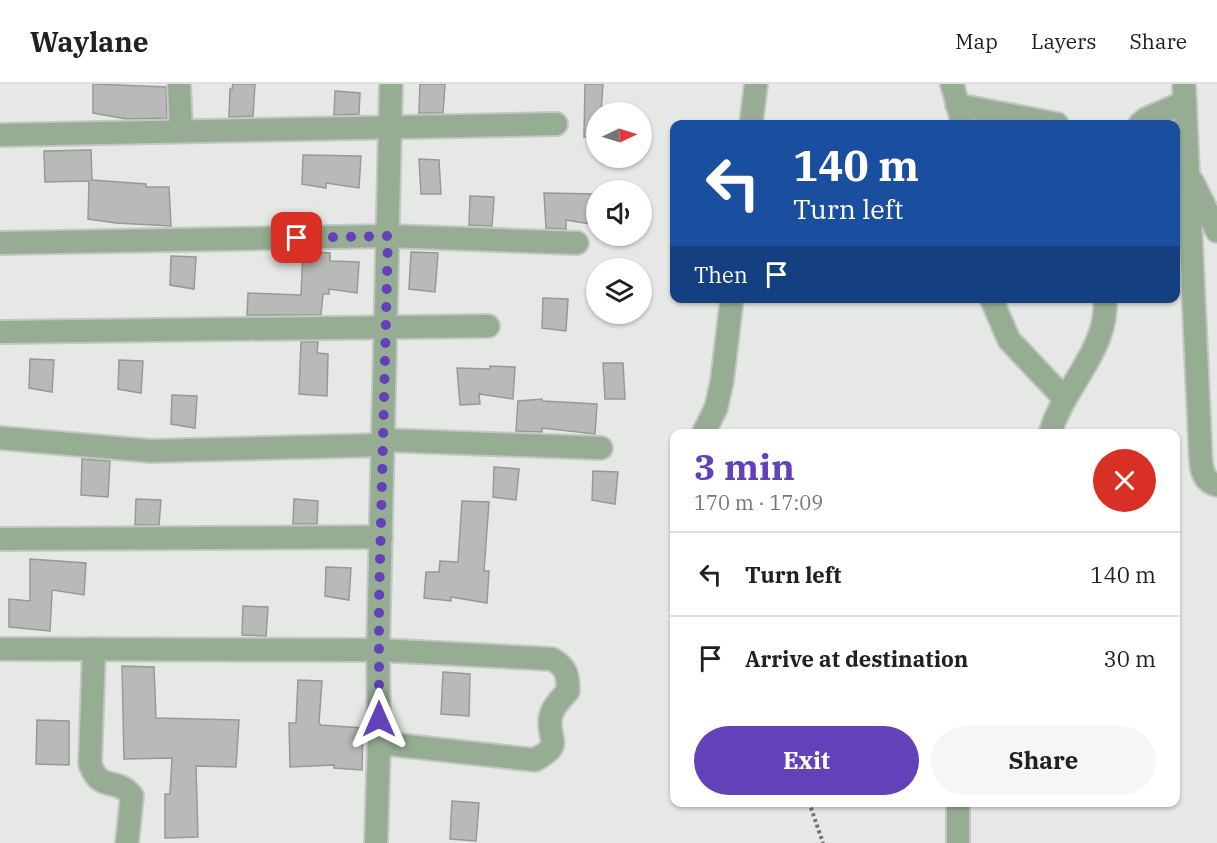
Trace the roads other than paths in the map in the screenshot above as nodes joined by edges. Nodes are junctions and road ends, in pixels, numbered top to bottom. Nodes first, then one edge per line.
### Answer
1 (178, 84) edge
2 (391, 84) edge
3 (756, 84) edge
4 (1184, 93) edge
5 (957, 104) edge
6 (752, 120) edge
7 (1037, 120) edge
8 (1145, 120) edge
9 (556, 124) dead end
10 (390, 127) junction
11 (181, 131) junction
12 (0, 135) edge
13 (1188, 174) junction
14 (1217, 231) edge
15 (388, 236) junction
16 (0, 243) edge
17 (577, 243) dead end
18 (731, 303) edge
19 (993, 303) edge
20 (1106, 303) edge
21 (488, 326) dead end
22 (386, 327) junction
23 (0, 332) edge
24 (1064, 398) junction
25 (706, 429) edge
26 (1052, 429) edge
27 (0, 438) edge
28 (383, 442) junction
29 (601, 448) dead end
30 (1217, 485) edge
31 (381, 537) junction
32 (0, 539) edge
33 (0, 649) edge
34 (94, 649) junction
35 (378, 650) junction
36 (379, 743) junction
37 (958, 807) edge
38 (127, 843) edge
39 (376, 843) edge
40 (958, 843) edge

1 - 11 street
2 - 10 street
3 - 6 street
4 - 8 street
4 - 13 street
5 - 7 street
9 - 10 street
10 - 11 street
10 - 15 street
11 - 12 street
13 - 14 street
13 - 30 street
15 - 16 street
15 - 17 street
15 - 22 street
18 - 25 street
19 - 24 street
20 - 24 street
21 - 22 street
22 - 23 street
22 - 28 street
24 - 26 street
27 - 28 street
28 - 29 street
28 - 31 street
31 - 32 street
31 - 35 street
33 - 34 street
34 - 35 street
34 - 38 street
35 - 36 street
35 - 36 street
36 - 39 street
37 - 40 street

